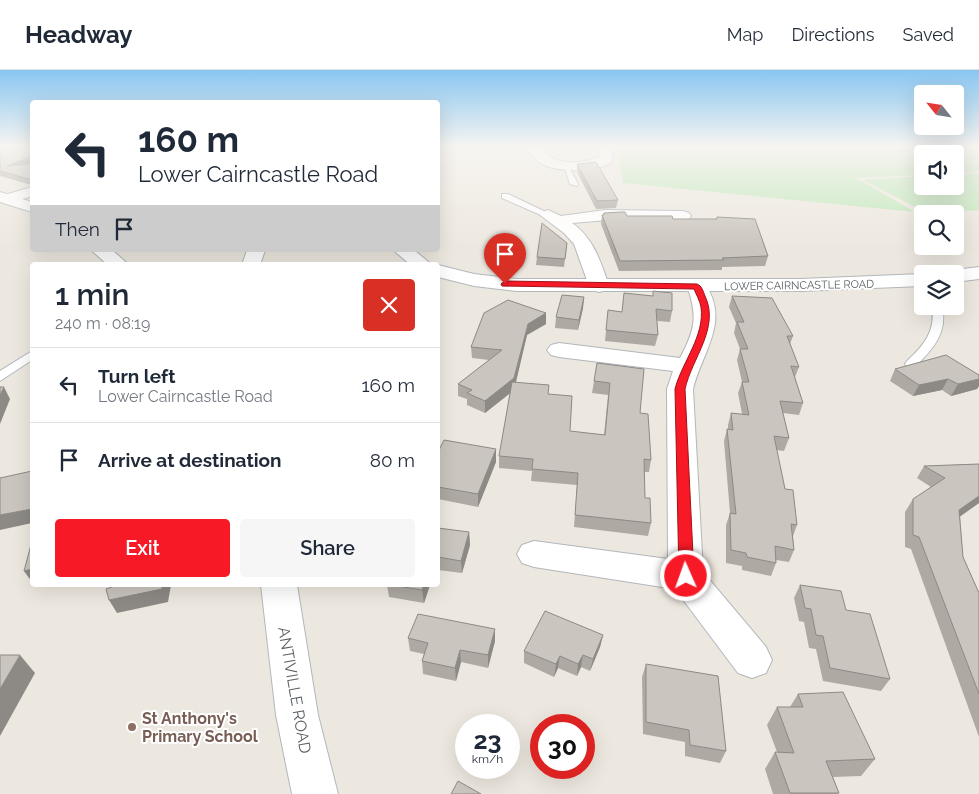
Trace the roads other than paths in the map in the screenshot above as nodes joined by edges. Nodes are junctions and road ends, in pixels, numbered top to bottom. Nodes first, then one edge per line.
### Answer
1 (572, 181) edge
2 (574, 184) dead end
3 (30, 191) edge
4 (505, 196) dead end
5 (3, 198) edge
6 (30, 206) edge
7 (683, 216) dead end
8 (552, 218) junction
9 (103, 252) edge
10 (405, 252) edge
11 (116, 262) edge
12 (419, 262) edge
13 (440, 272) edge
14 (979, 273) edge
15 (964, 275) edge
16 (914, 280) edge
17 (599, 286) junction
18 (697, 286) junction
19 (939, 315) edge
20 (558, 350) dead end
21 (30, 356) edge
22 (911, 364) edge
23 (688, 366) junction
24 (0, 377) edge
25 (534, 554) dead end
26 (686, 576) junction
27 (279, 587) edge
28 (752, 660) dead end
29 (315, 794) edge

1 - 2 lane
3 - 5 street
4 - 8 lane
5 - 6 street
7 - 8 street
8 - 17 street
9 - 11 street
10 - 12 street
13 - 17 street, LOWER CAIRNCASTLE ROAD
14 - 15 street
16 - 18 street, LOWER CAIRNCASTLE ROAD
17 - 18 street, LOWER CAIRNCASTLE ROAD
18 - 23 street
19 - 22 lane
20 - 23 street
21 - 24 lane
23 - 26 street
25 - 26 street
26 - 28 street
27 - 29 street, ANTIVILLE ROAD

